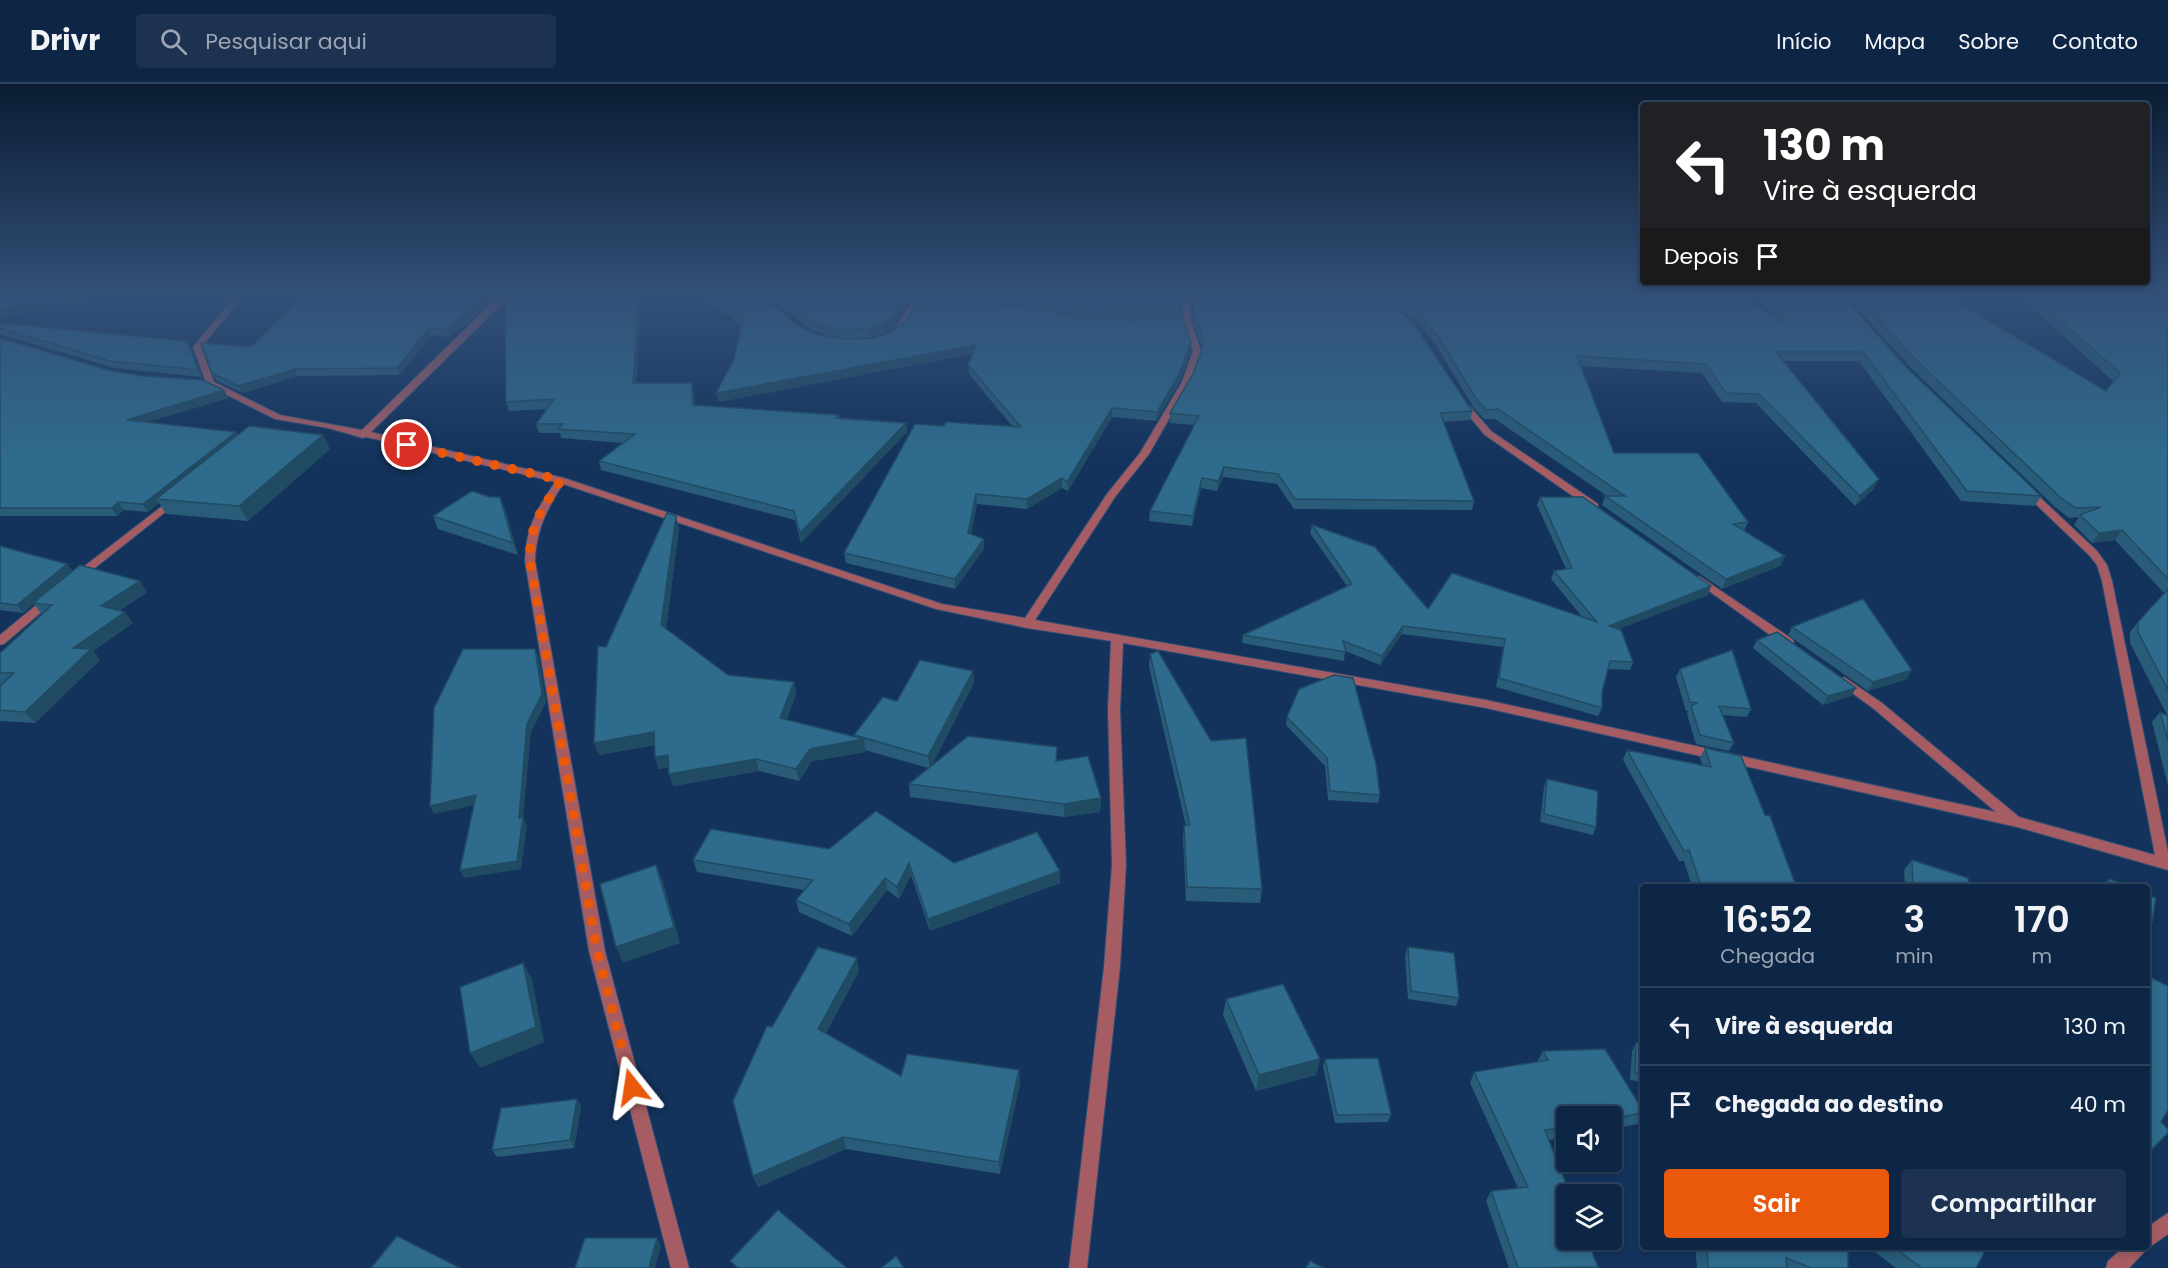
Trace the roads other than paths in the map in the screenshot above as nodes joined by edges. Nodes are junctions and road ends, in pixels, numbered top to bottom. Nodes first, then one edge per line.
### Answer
1 (198, 349) edge
2 (451, 349) edge
3 (1196, 349) edge
4 (1458, 396) edge
5 (363, 435) junction
6 (561, 480) junction
7 (2022, 486) edge
8 (187, 489) edge
9 (1607, 515) edge
10 (1684, 569) edge
11 (1027, 624) junction
12 (1117, 640) junction
13 (0, 642) edge
14 (1801, 651) edge
15 (1830, 672) edge
16 (2017, 822) junction
17 (2165, 863) edge
18 (2168, 1222) edge
19 (2150, 1237) edge
20 (2135, 1250) edge
21 (680, 1268) edge
22 (1078, 1268) edge
23 (2115, 1268) edge

1 - 5 street
2 - 5 street
3 - 11 street
4 - 9 street
5 - 6 street
6 - 11 street
6 - 21 street
7 - 17 street
8 - 13 street
10 - 14 street
11 - 12 street
12 - 16 street
12 - 22 street
15 - 16 street
16 - 17 street
18 - 19 street
20 - 23 street

